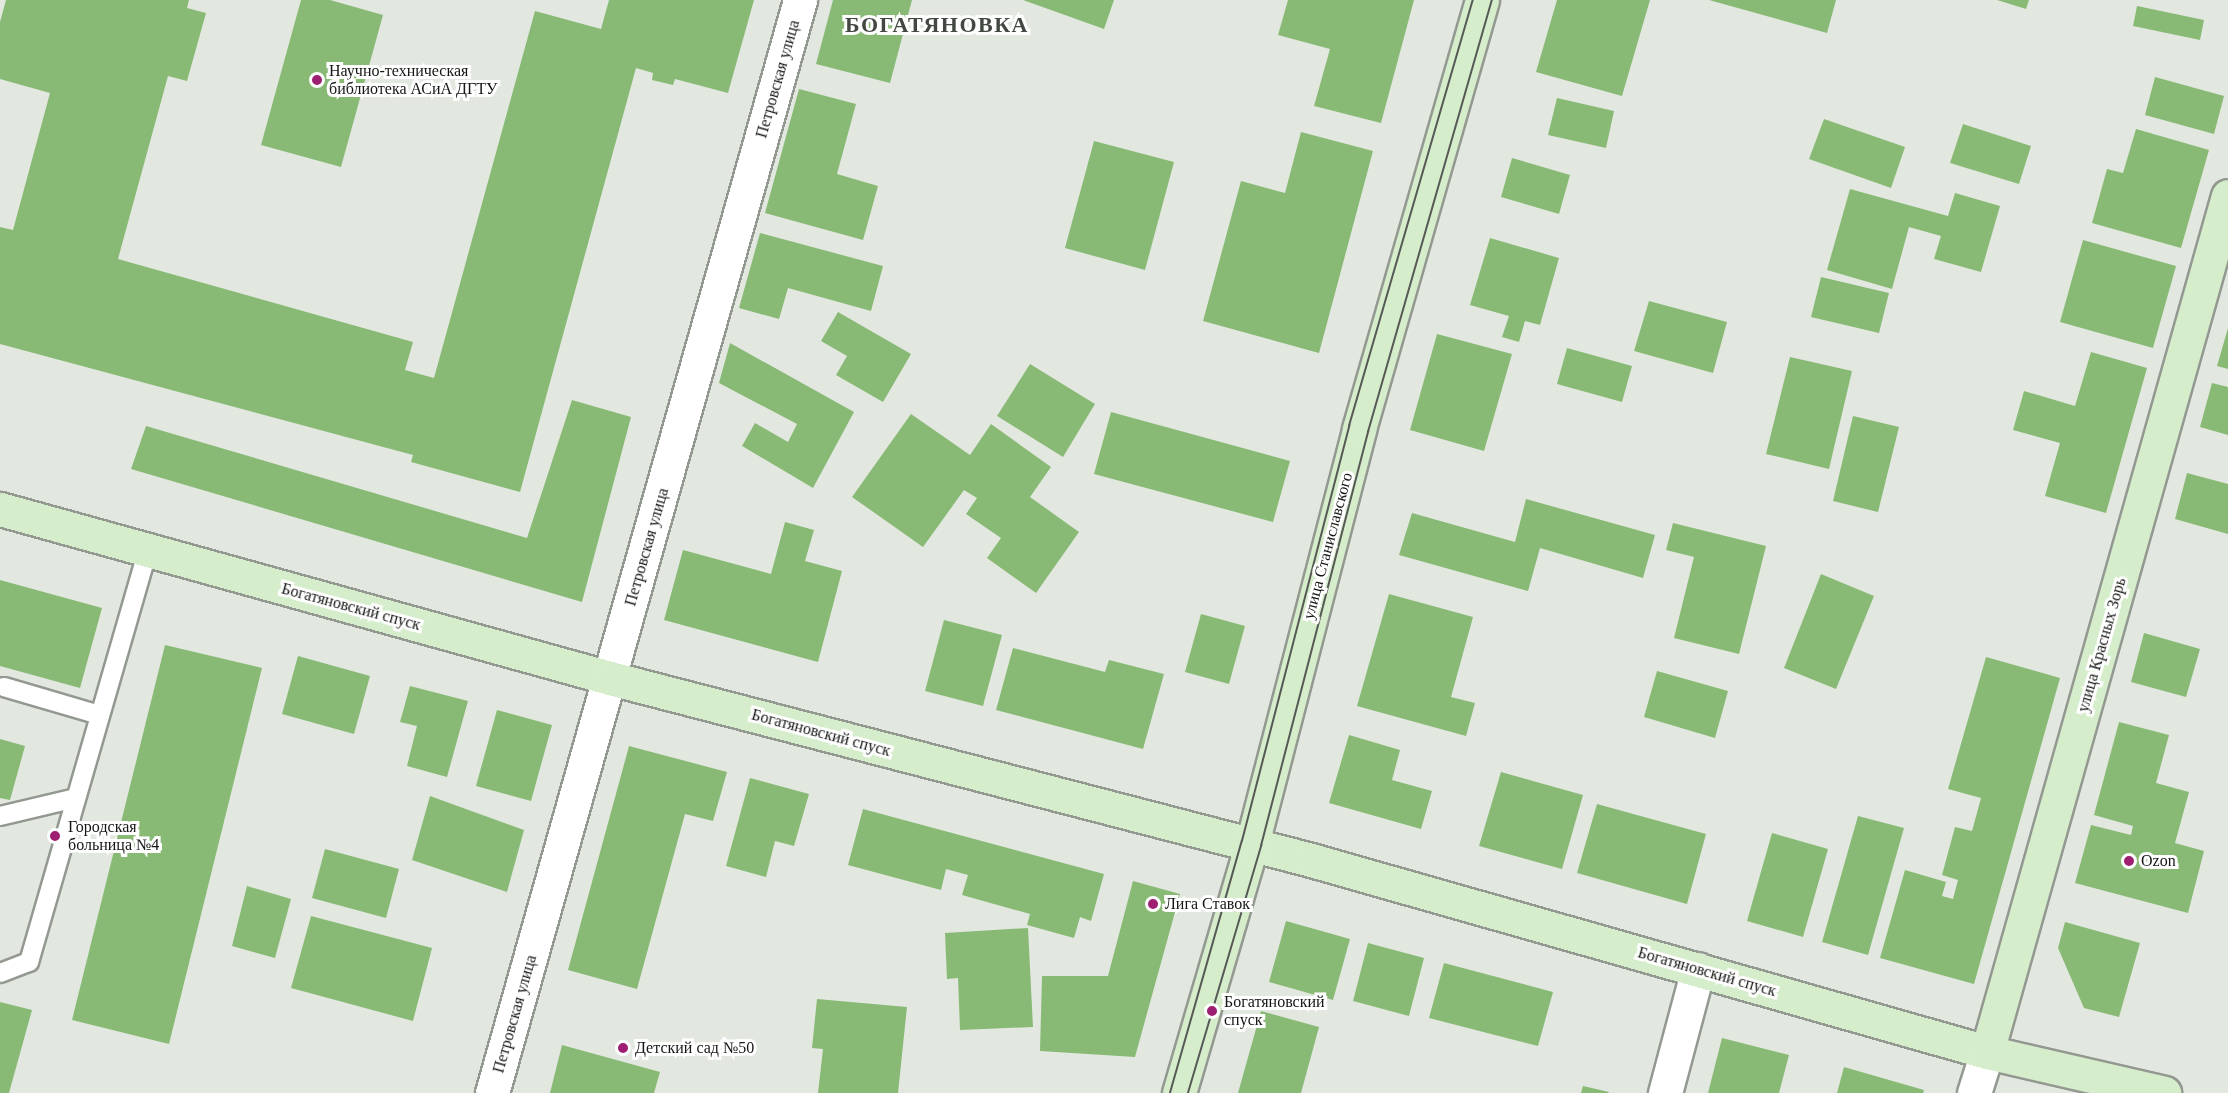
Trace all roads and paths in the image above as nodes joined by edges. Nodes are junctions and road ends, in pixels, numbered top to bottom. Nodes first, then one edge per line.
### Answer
1 (800, 0) edge
2 (1482, 0) edge
3 (2228, 196) edge
4 (0, 509) edge
5 (147, 552) junction
6 (610, 678) junction
7 (4, 687) dead end
8 (100, 715) junction
9 (76, 798) junction
10 (0, 816) edge
11 (1252, 844) junction
12 (1698, 969) junction
13 (0, 973) edge
14 (1987, 1052) junction
15 (492, 1093) edge
16 (1179, 1093) edge
17 (1665, 1093) edge
18 (1974, 1093) edge
19 (2164, 1093) edge

1 - 6 street, Петровская улица
2 - 11 street, улица Станиславского
3 - 14 street, улица Красных Зорь
4 - 5 street, Богатяновский спуск
5 - 6 street, Богатяновский спуск
5 - 8 lane
6 - 11 street, Богатяновский спуск
6 - 15 street, Петровская улица
7 - 8 lane
8 - 9 lane
9 - 10 lane
9 - 13 lane
11 - 12 street, Богатяновский спуск
11 - 16 street, улица Станиславского
12 - 14 street, Богатяновский спуск
12 - 17 street
14 - 18 street, улица Красных Зорь
14 - 19 street, Богатяновский спуск

